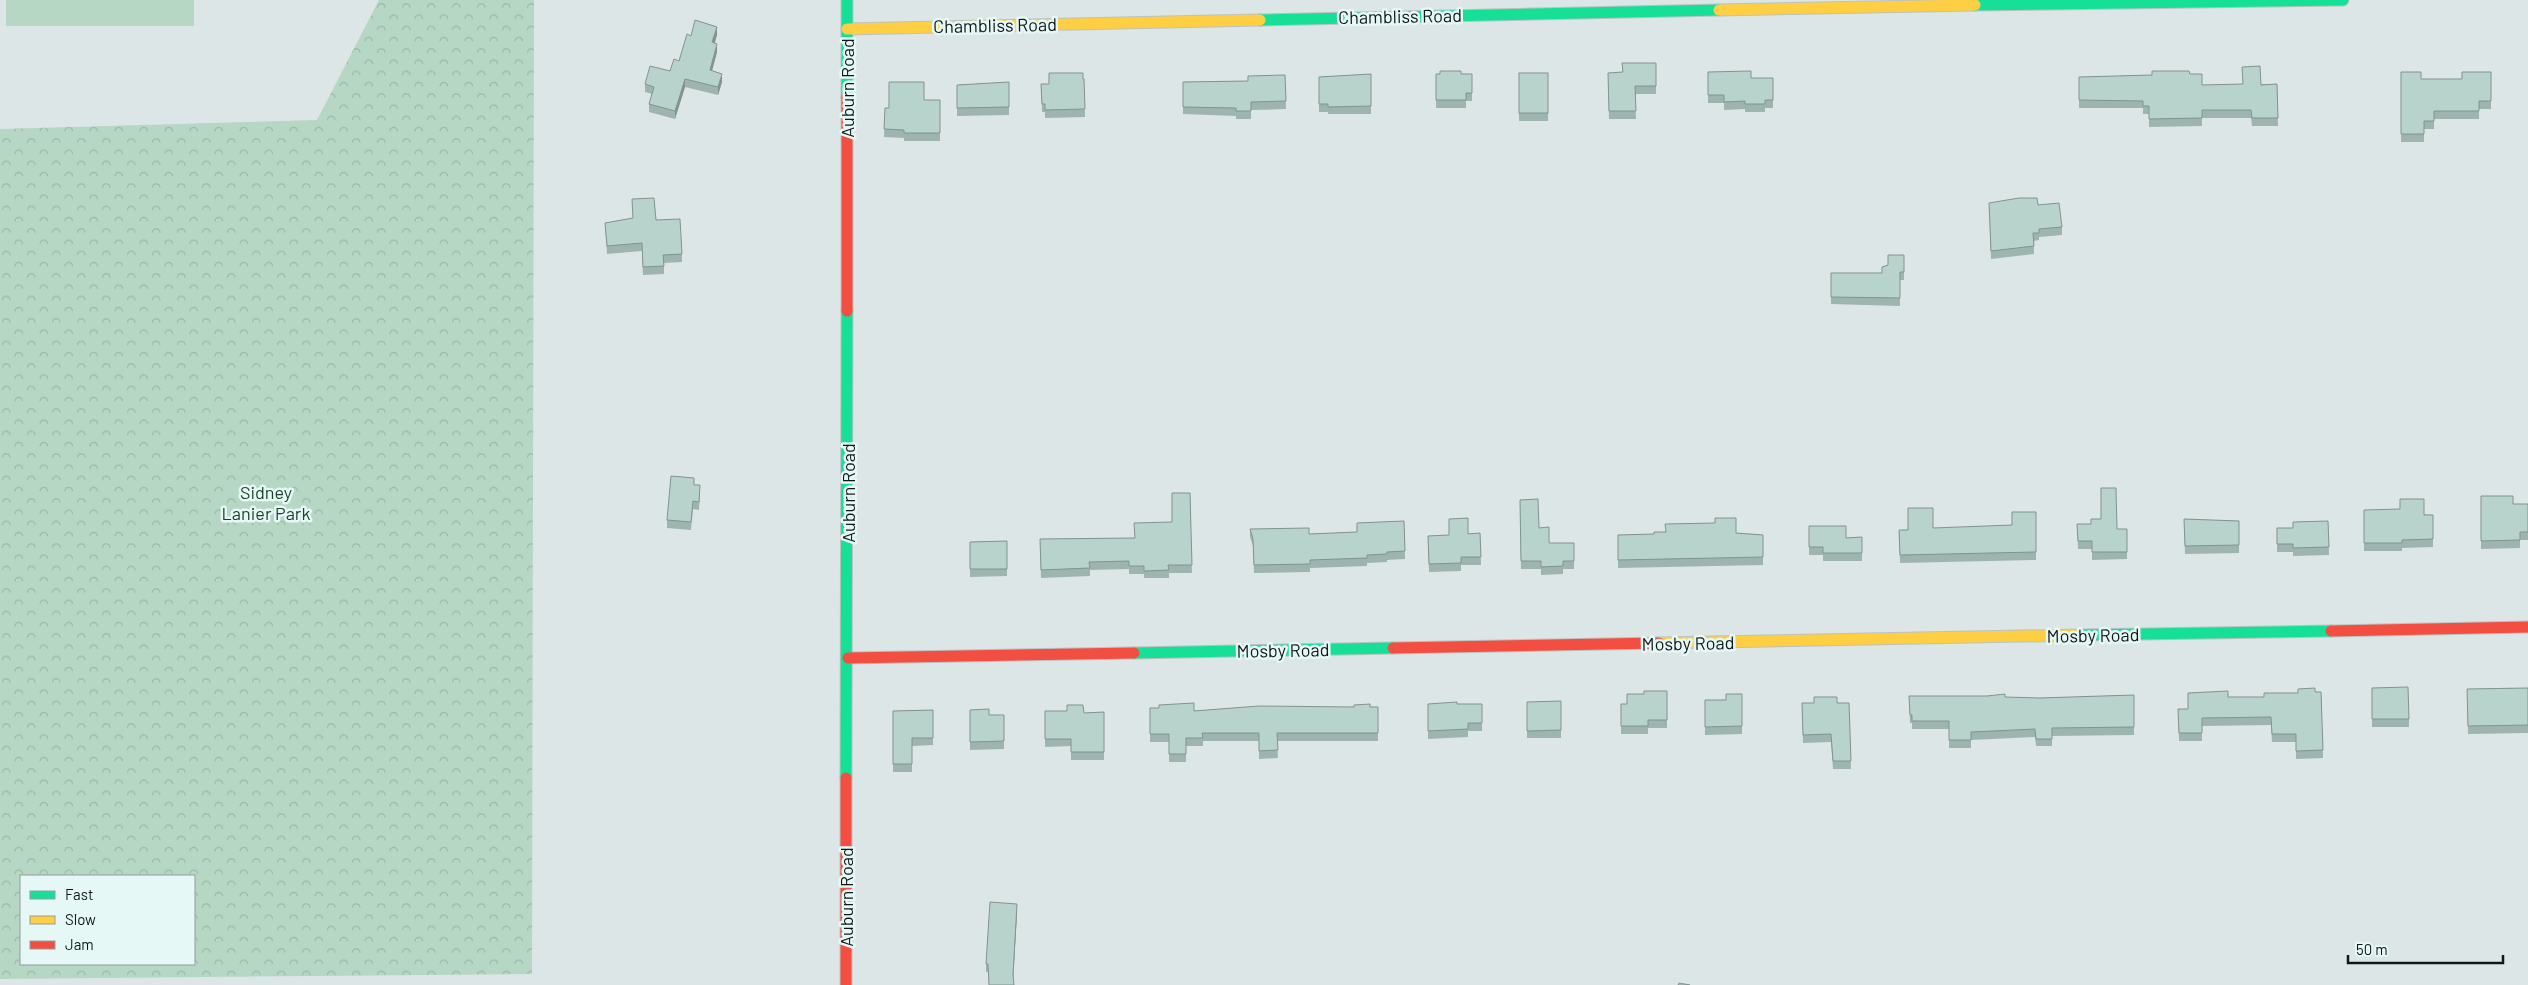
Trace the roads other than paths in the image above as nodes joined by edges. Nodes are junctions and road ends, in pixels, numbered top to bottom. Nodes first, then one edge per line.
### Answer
1 (848, 0) edge
2 (2343, 0) edge
3 (848, 29) junction
4 (2528, 627) edge
5 (848, 658) junction
6 (846, 985) edge

1 - 3 street, Auburn Road
2 - 3 street, Chambliss Road
3 - 5 street, Auburn Road
4 - 5 street, Mosby Road
5 - 6 street, Auburn Road

